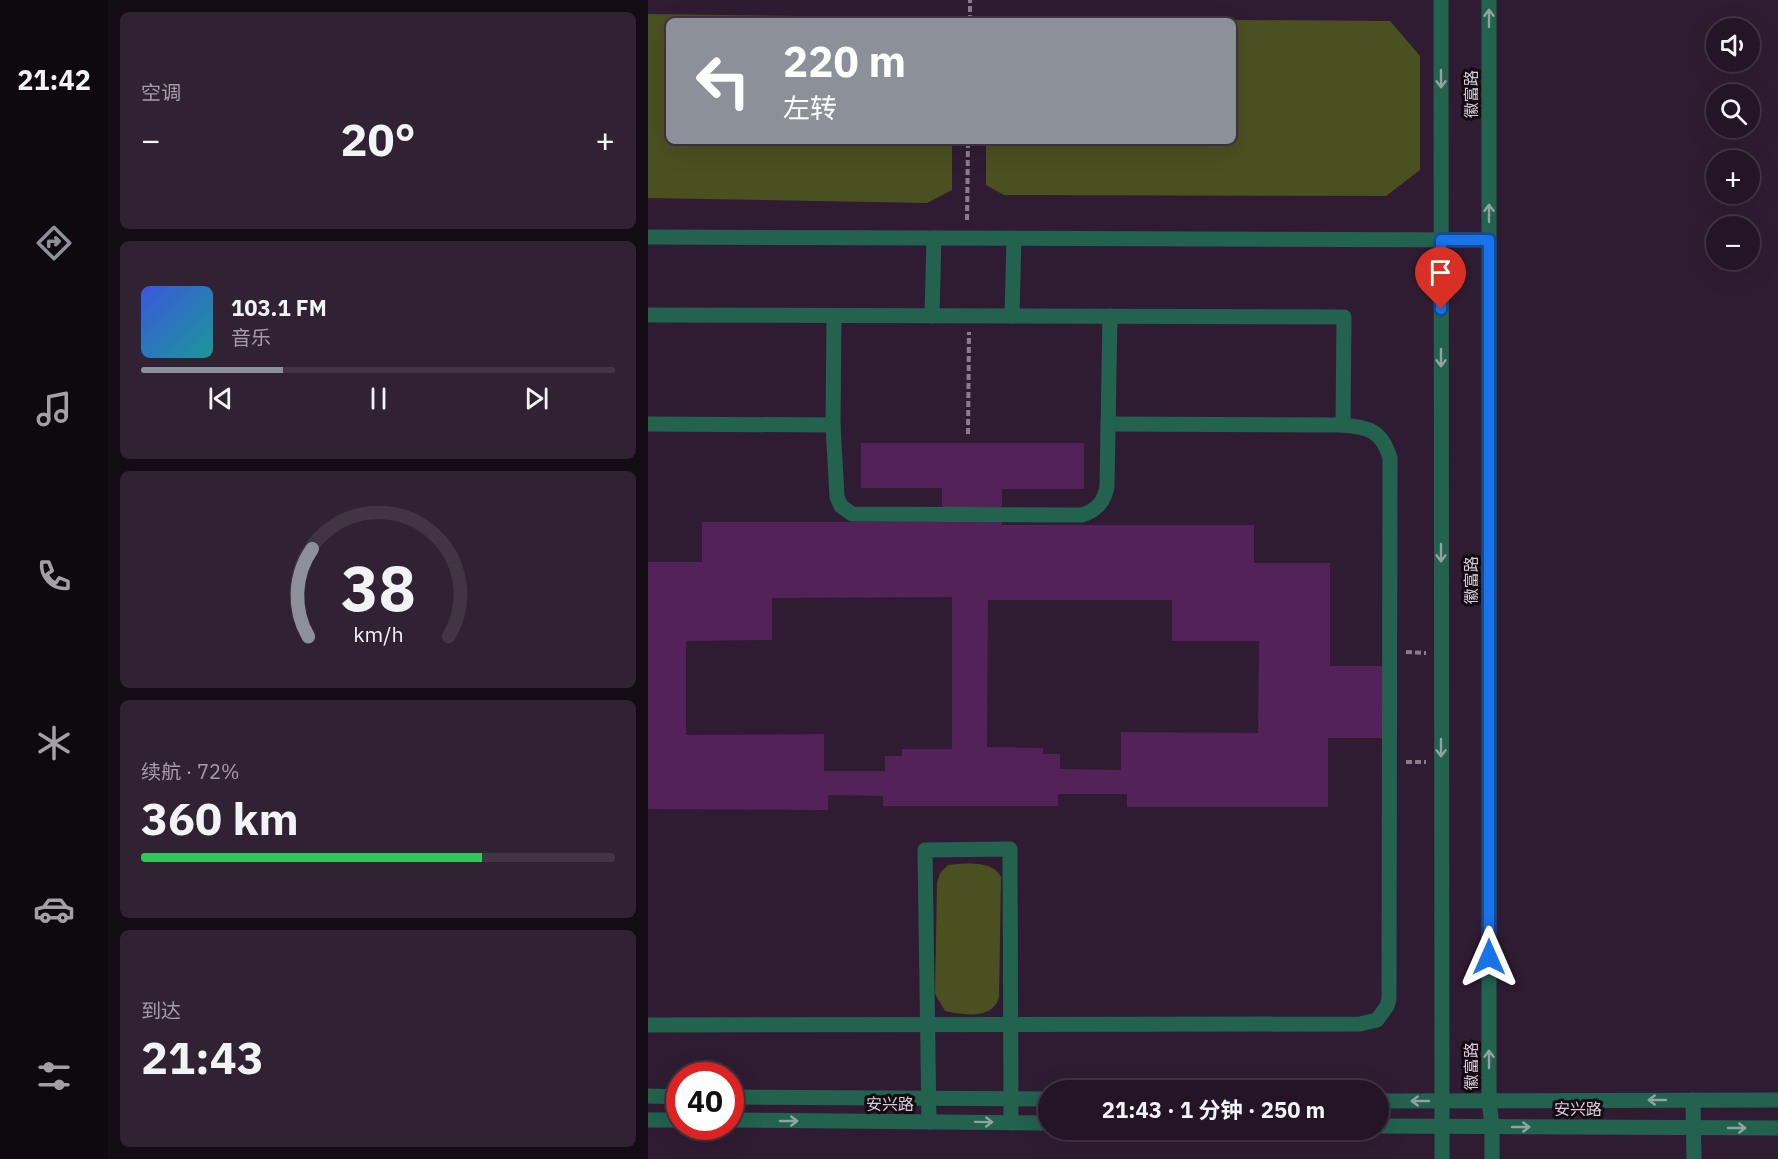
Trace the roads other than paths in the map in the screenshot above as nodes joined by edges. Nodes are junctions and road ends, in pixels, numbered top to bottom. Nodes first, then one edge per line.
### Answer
1 (1441, 0) edge
2 (1489, 0) edge
3 (648, 237) edge
4 (934, 238) junction
5 (1014, 239) junction
6 (1441, 240) junction
7 (1489, 240) junction
8 (648, 315) edge
9 (834, 316) junction
10 (932, 316) junction
11 (1012, 316) junction
12 (1110, 316) junction
13 (648, 424) edge
14 (1108, 424) junction
15 (1343, 424) junction
16 (833, 425) junction
17 (648, 1024) edge
18 (928, 1024) junction
19 (1010, 1024) junction
20 (648, 1096) edge
21 (666, 1097) edge
22 (744, 1097) edge
23 (929, 1098) junction
24 (1011, 1099) junction
25 (1038, 1099) edge
26 (1489, 1100) junction
27 (1694, 1100) junction
28 (1778, 1100) edge
29 (1389, 1101) edge
30 (1442, 1101) junction
31 (648, 1120) edge
32 (666, 1120) edge
33 (744, 1120) edge
34 (929, 1122) junction
35 (1011, 1123) junction
36 (1038, 1123) edge
37 (1389, 1125) edge
38 (1442, 1126) junction
39 (1492, 1127) junction
40 (1694, 1127) junction
41 (1778, 1128) edge
42 (1442, 1159) edge
43 (1492, 1159) edge
44 (1694, 1159) edge

1 -> 6 street, 徽富路
7 -> 2 street, 徽富路
3 - 4 street
4 - 5 street
4 - 10 street
5 - 6 street
5 - 11 street
6 - 7 street
6 -> 30 street, 徽富路
26 -> 7 street, 徽富路
8 - 9 street
9 - 10 street
9 - 16 street
10 - 11 street
11 - 12 street
12 - 14 street
12 - 15 street
13 - 16 street
14 - 15 street
14 - 16 street
15 - 19 street
17 - 18 street
18 - 19 street
18 - 19 street
18 - 23 street
19 - 24 street
20 - 21 street
22 - 23 street, 安兴路
23 - 24 street, 安兴路
23 - 34 street
24 - 25 street, 安兴路
24 - 35 street
27 -> 26 street, 安兴路
26 - 30 street, 安兴路
26 - 39 street, 徽富路
27 - 28 street, 安兴路
27 - 40 street
30 -> 29 street, 安兴路
30 - 38 street, 徽富路
31 - 32 street
33 -> 34 street, 安兴路
34 -> 35 street, 安兴路
35 - 36 street, 安兴路
37 - 38 street, 安兴路
38 - 39 street, 安兴路
38 - 42 street, 徽富路
39 -> 40 street, 安兴路
39 - 43 street, 徽富路
40 -> 41 street, 安兴路
40 - 44 street

